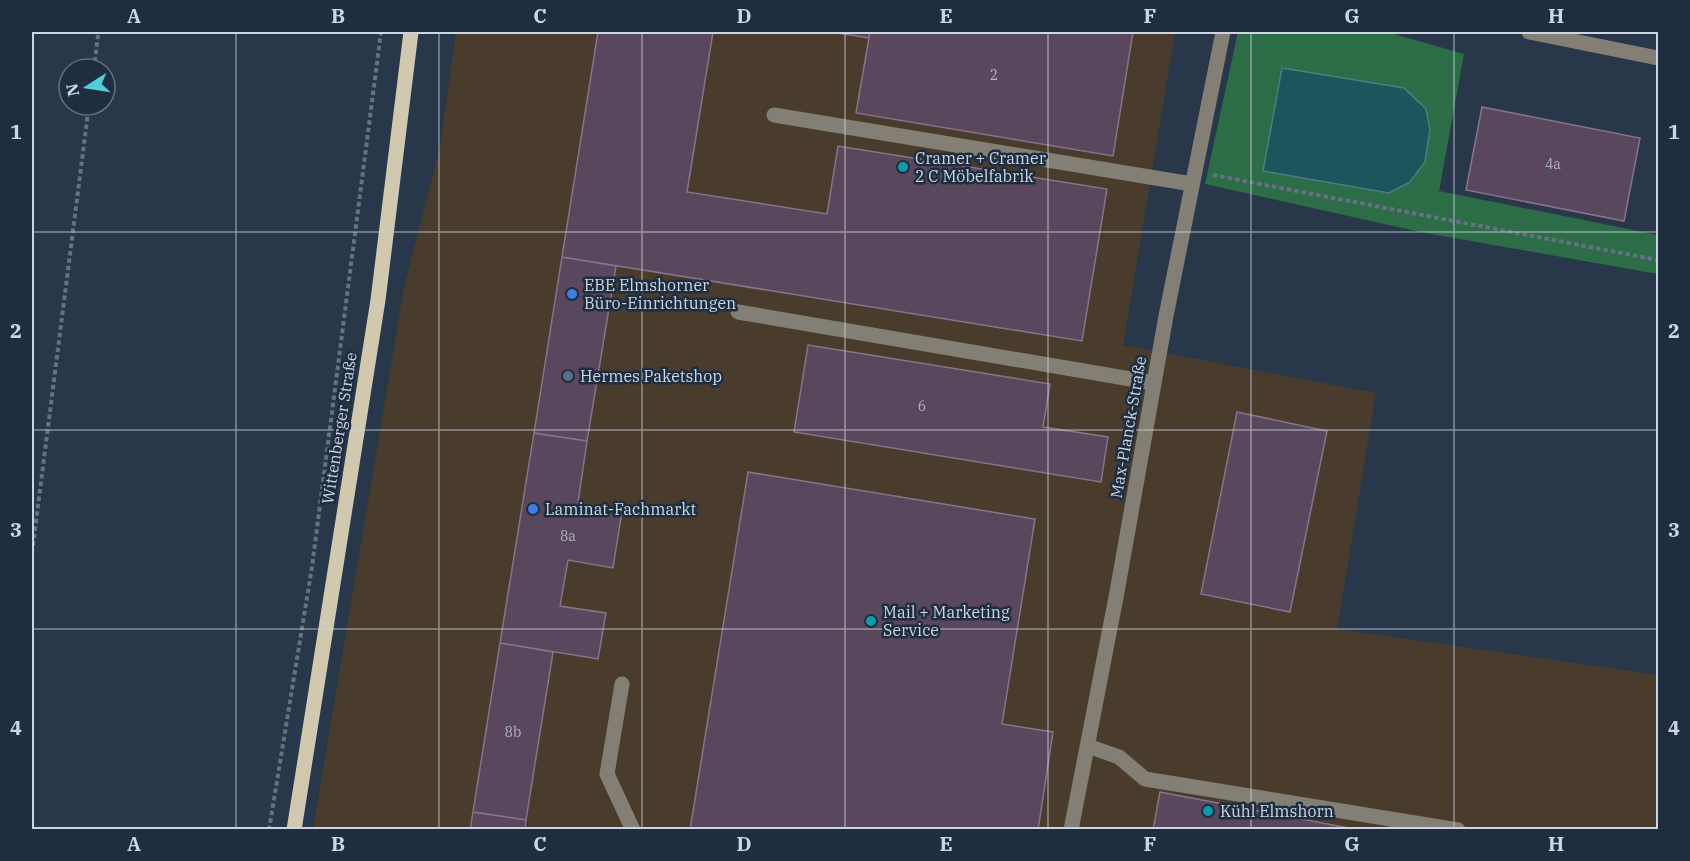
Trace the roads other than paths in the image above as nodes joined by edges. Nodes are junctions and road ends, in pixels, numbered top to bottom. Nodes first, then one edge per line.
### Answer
1 (411, 32) edge
2 (1223, 32) edge
3 (1529, 32) edge
4 (1565, 35) edge
5 (1659, 58) edge
6 (774, 116) dead end
7 (1193, 178) junction
8 (738, 312) dead end
9 (1154, 383) junction
10 (622, 684) dead end
11 (1088, 746) junction
12 (294, 830) edge
13 (633, 830) edge
14 (1071, 830) edge
15 (1458, 830) edge

1 - 12 main road, Wittenberger Straße
2 - 7 street, Max-Planck-Straße
3 - 4 street
4 - 5 street
6 - 7 street
7 - 9 street, Max-Planck-Straße
8 - 9 street
9 - 11 street, Max-Planck-Straße
10 - 13 street
11 - 14 street, Max-Planck-Straße
11 - 15 street

